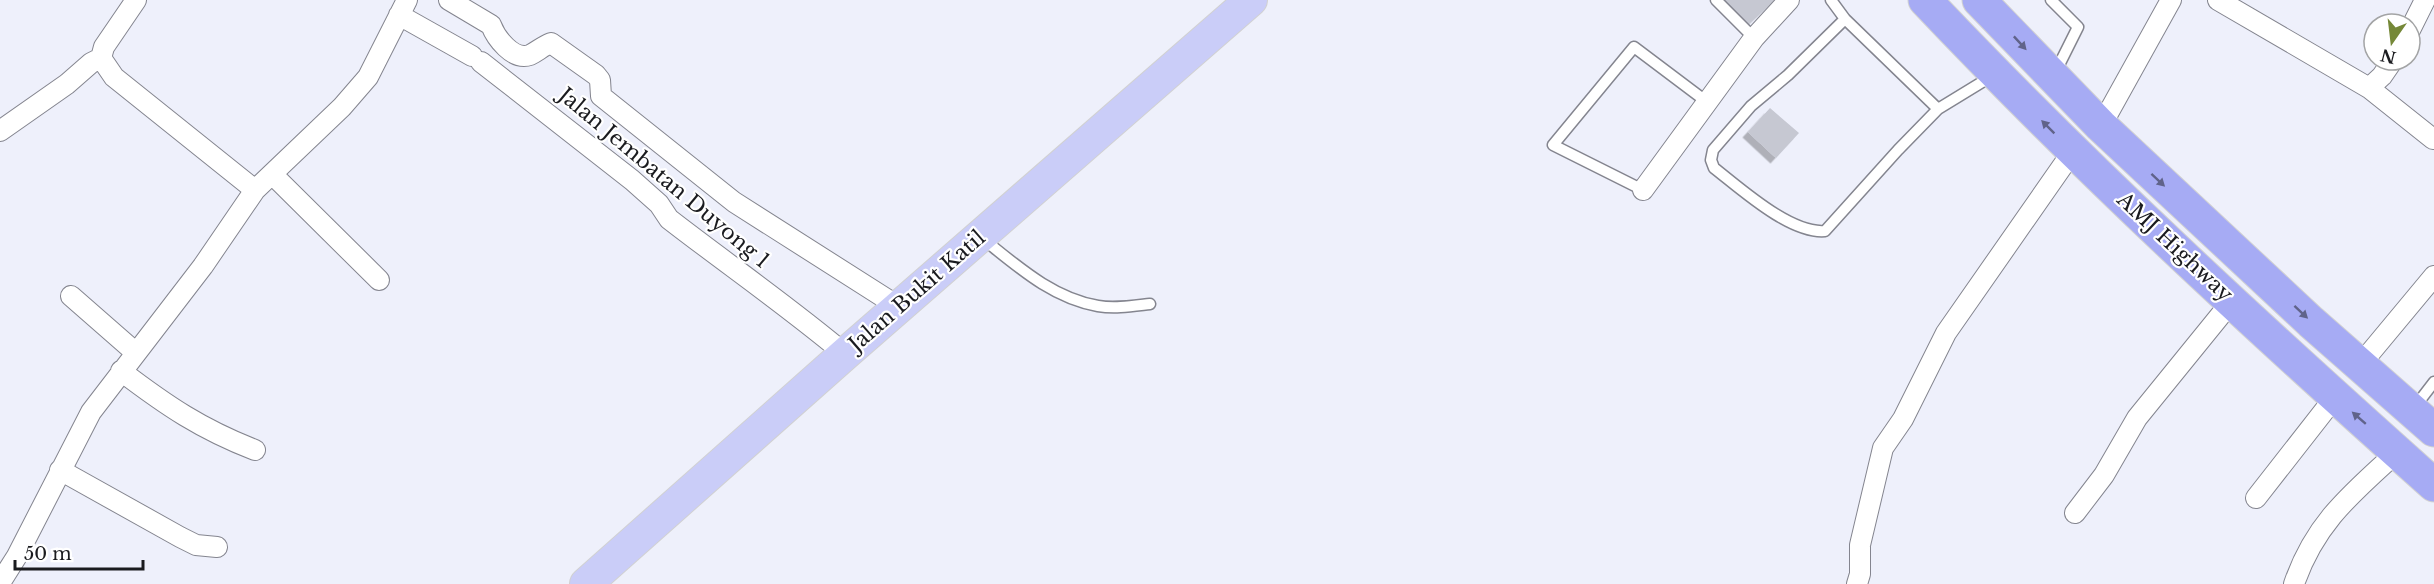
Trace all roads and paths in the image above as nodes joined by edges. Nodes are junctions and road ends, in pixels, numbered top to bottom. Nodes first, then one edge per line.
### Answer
1 (136, 0) edge
2 (449, 0) edge
3 (1251, 0) edge
4 (1716, 0) edge
5 (1789, 0) edge
6 (1831, 0) edge
7 (1925, 0) edge
8 (1979, 0) edge
9 (2051, 0) edge
10 (2171, 0) edge
11 (2218, 0) edge
12 (403, 7) edge
13 (1845, 19) junction
14 (1754, 38) junction
15 (101, 58) junction
16 (2385, 72) edge
17 (1995, 74) junction
18 (2053, 78) junction
19 (2369, 88) junction
20 (1707, 102) junction
21 (1938, 109) junction
22 (2101, 126) junction
23 (0, 131) edge
24 (2433, 139) edge
25 (2073, 151) junction
26 (272, 174) junction
27 (255, 190) junction
28 (1643, 190) joint
29 (980, 236) junction
30 (2434, 276) edge
31 (379, 280) dead end
32 (70, 296) dead end
33 (2232, 301) junction
34 (1150, 304) dead end
35 (899, 307) junction
36 (135, 352) junction
37 (845, 354) junction
38 (2360, 365) junction
39 (121, 371) junction
40 (2434, 382) edge
41 (2335, 397) junction
42 (2423, 420) edge
43 (255, 450) dead end
44 (2397, 452) junction
45 (60, 470) junction
46 (2434, 485) edge
47 (2256, 498) dead end
48 (2075, 513) dead end
49 (217, 547) dead end
50 (0, 583) edge
51 (586, 584) edge
52 (1857, 584) edge
53 (2294, 584) edge

1 - 15 street
2 - 35 street
3 - 29 main road, Jalan Bukit Katil
4 - 14 lane
5 - 14 street
6 - 13 lane
7 - 17 highway, AMJ Highway
8 -> 18 highway, AMJ Highway
9 - 18 lane
10 - 22 street
11 - 19 street
12 - 26 street
12 - 37 street, Jalan Jembatan Duyong 1
13 - 21 lane
13 - 21 lane
14 - 20 street
15 - 23 street
15 - 27 street
16 - 19 street
17 - 21 lane
25 -> 17 highway, AMJ Highway
18 - 22 highway, AMJ Highway
19 - 24 street
20 - 28 street
20 - 28 lane
22 -> 38 highway, AMJ Highway
25 - 33 highway, AMJ Highway
25 - 52 street
26 - 27 street
26 - 31 street
27 - 36 street
29 - 34 lane
29 - 35 main road, Jalan Bukit Katil
30 - 38 street
32 - 36 street
33 - 41 highway, AMJ Highway
33 - 48 street
35 - 37 main road, Jalan Bukit Katil
36 - 39 street
37 - 51 main road, Jalan Bukit Katil
38 - 42 highway, AMJ Highway
39 - 43 street
39 - 45 street
40 - 42 lane
44 -> 41 highway, AMJ Highway
41 - 47 street
44 - 46 highway, AMJ Highway
44 - 53 street
45 - 49 street
45 - 50 street

